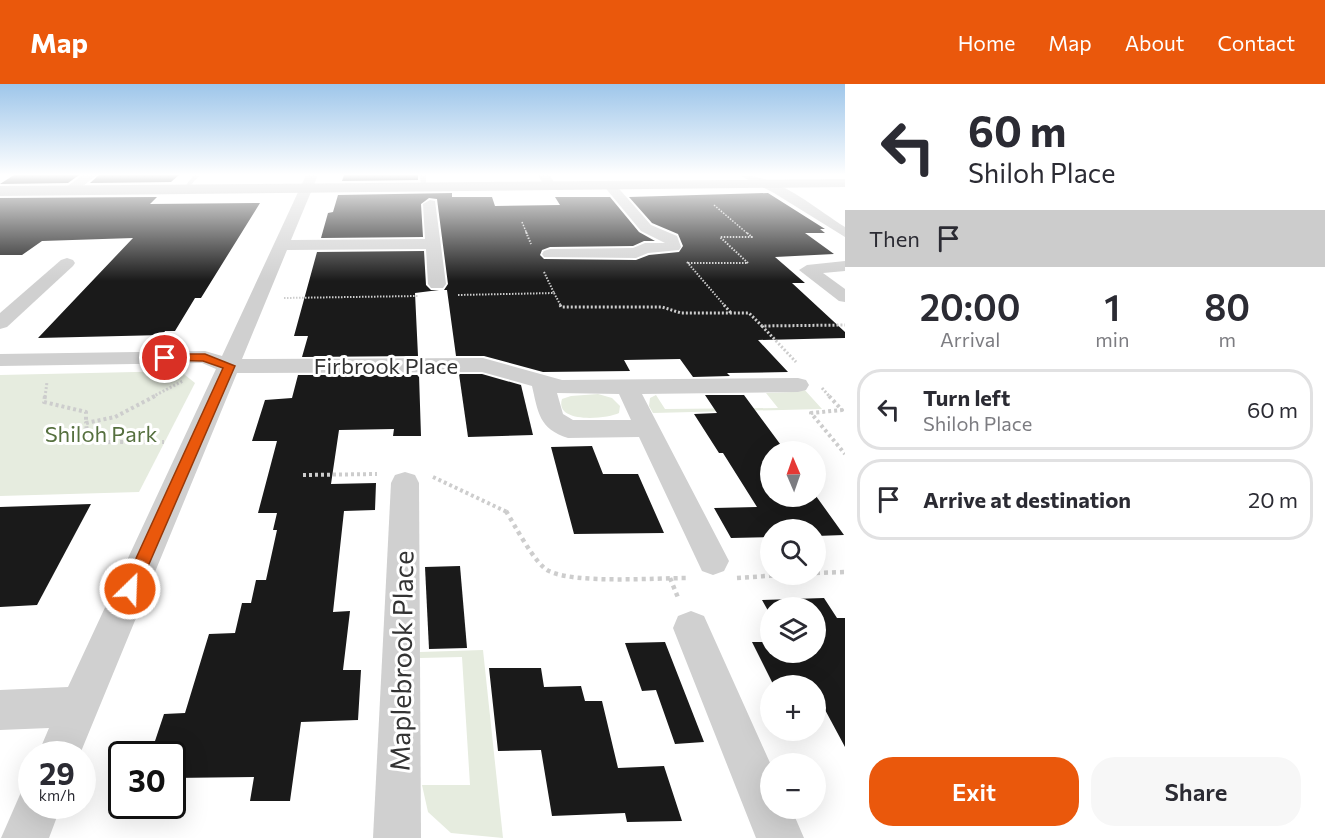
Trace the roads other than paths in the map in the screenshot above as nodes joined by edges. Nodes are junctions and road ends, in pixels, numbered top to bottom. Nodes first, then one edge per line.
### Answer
1 (297, 210) edge
2 (429, 210) edge
3 (631, 210) edge
4 (810, 210) edge
5 (392, 228) dead end
6 (646, 228) junction
7 (844, 232) edge
8 (376, 244) junction
9 (433, 244) junction
10 (282, 245) junction
11 (645, 248) junction
12 (550, 254) dead end
13 (67, 262) dead end
14 (844, 266) edge
15 (437, 292) road end
16 (845, 297) edge
17 (0, 322) edge
18 (0, 360) edge
19 (229, 366) junction
20 (805, 378) road end
21 (542, 381) junction
22 (627, 387) junction
23 (647, 428) junction
24 (403, 478) road end
25 (714, 572) road end
26 (691, 628) dead end
27 (78, 707) junction
28 (0, 710) edge
29 (64, 741) edge
30 (33, 819) edge
31 (25, 838) edge
32 (397, 838) edge
33 (780, 838) edge

1 - 10 street
2 - 9 street
3 - 6 street
4 - 7 street
5 - 8 street
6 - 11 street
6 - 11 street
7 - 14 street
8 - 9 street
8 - 10 street
9 - 15 street
10 - 19 street
11 - 12 street
13 - 17 street
14 - 16 street
18 - 19 street, Firbrook Place
19 - 21 street, Firbrook Place
19 - 27 street
20 - 22 street, Firbrook Place
21 - 22 street, Firbrook Place
21 - 23 street
22 - 23 street
23 - 25 street
24 - 32 street, Maplebrook Place
26 - 33 street
27 - 28 street
27 - 29 street
30 - 31 street

